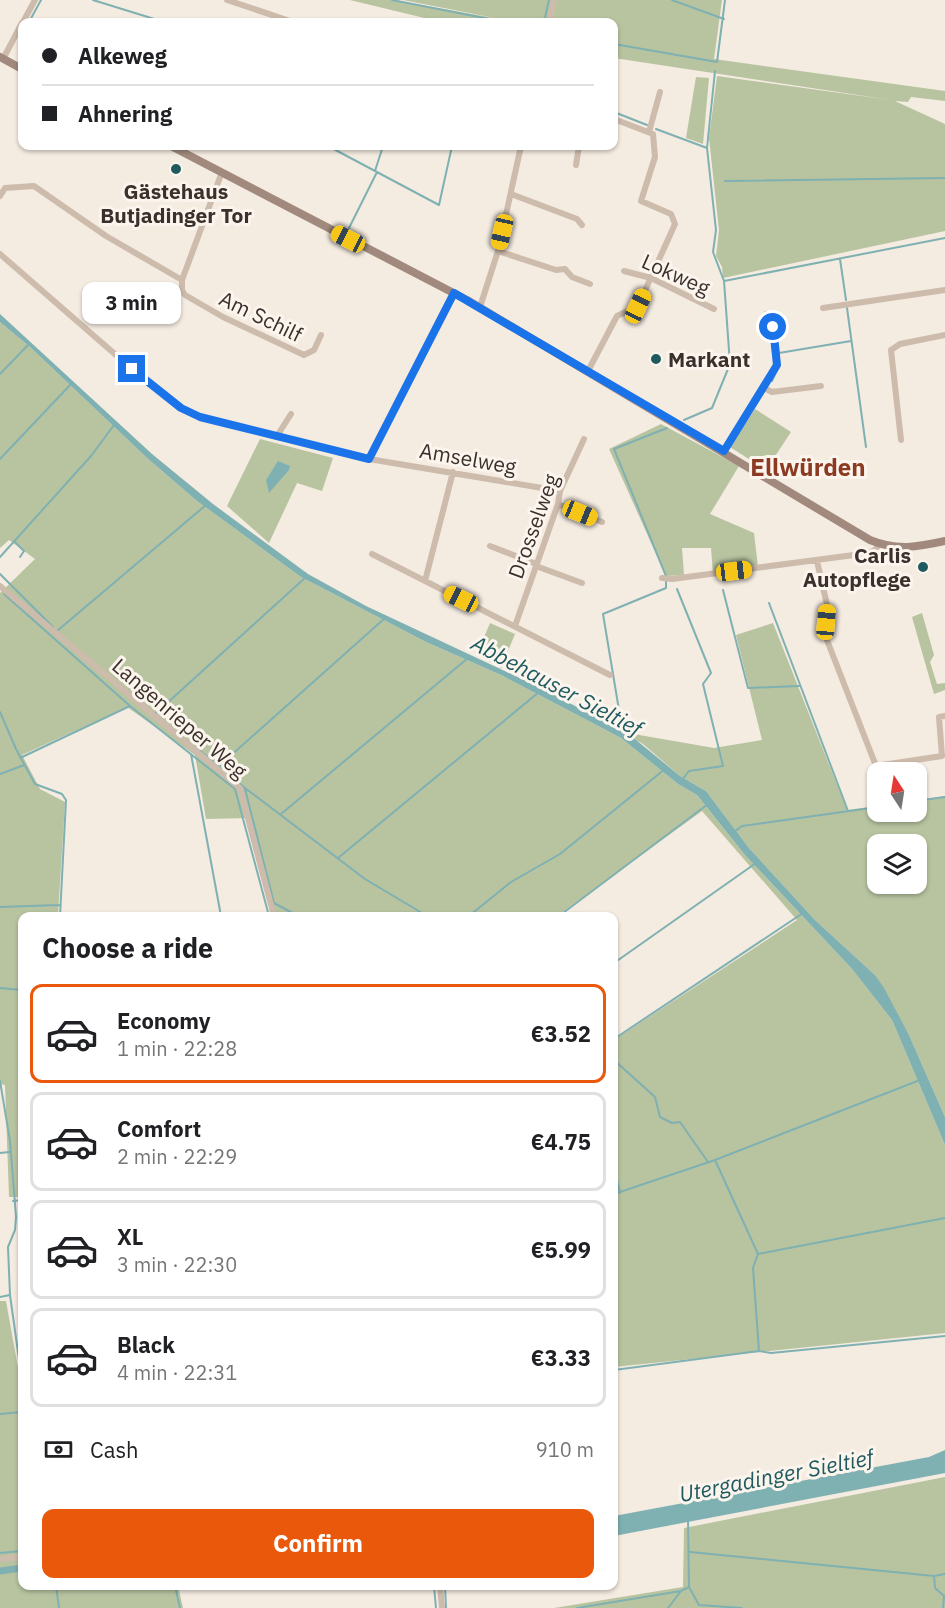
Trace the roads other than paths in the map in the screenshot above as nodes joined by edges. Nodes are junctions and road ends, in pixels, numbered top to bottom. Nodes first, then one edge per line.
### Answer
1 (35, 0) edge
2 (227, 0) edge
3 (554, 0) edge
4 (26, 18) edge
5 (281, 18) edge
6 (550, 18) edge
7 (18, 31) edge
8 (2, 58) edge
9 (18, 67) edge
10 (660, 92) dead end
11 (618, 120) edge
12 (649, 132) junction
13 (179, 150) edge
14 (520, 150) edge
15 (578, 150) edge
16 (576, 165) dead end
17 (222, 172) junction
18 (511, 194) junction
19 (0, 196) edge
20 (582, 225) dead end
21 (498, 251) junction
22 (0, 254) edge
23 (624, 271) dead end
24 (651, 278) junction
25 (182, 280) junction
26 (590, 284) dead end
27 (945, 290) edge
28 (454, 293) junction
29 (480, 307) junction
30 (823, 308) dead end
31 (714, 309) dead end
32 (766, 314) dead end
33 (321, 335) dead end
34 (945, 335) edge
35 (588, 370) junction
36 (821, 387) dead end
37 (764, 388) junction
38 (291, 414) dead end
39 (277, 435) junction
40 (585, 439) dead end
41 (901, 440) dead end
42 (724, 451) junction
43 (369, 459) junction
44 (453, 472) junction
45 (560, 491) junction
46 (558, 504) junction
47 (602, 522) dead end
48 (945, 541) edge
49 (879, 544) junction
50 (490, 546) dead end
51 (372, 554) dead end
52 (817, 561) junction
53 (536, 565) junction
54 (662, 578) dead end
55 (425, 581) junction
56 (582, 584) dead end
57 (0, 586) edge
58 (515, 626) junction
59 (610, 675) dead end
60 (942, 716) edge
61 (273, 912) edge
62 (18, 1557) edge
63 (0, 1559) edge
64 (440, 1590) edge
65 (442, 1608) edge

1 - 4 street
2 - 5 street
3 - 6 street
7 - 8 street
8 - 9 main road
10 - 12 street
11 - 12 street
12 - 24 street
13 - 17 main road
14 - 18 street
15 - 16 street
17 - 25 street
17 - 28 main road
18 - 20 street
18 - 21 street
19 - 25 street
21 - 26 street
21 - 29 street
22 - 39 street, Amselweg
23 - 24 street, Lokweg
24 - 31 street, Lokweg
24 - 35 street
25 - 33 street, Am Schilf
27 - 30 street
28 - 29 main road
28 - 43 street
29 - 35 main road
32 - 37 street
34 - 41 street
35 - 42 main road
36 - 37 street
37 - 42 street
38 - 39 street
39 - 43 street, Amselweg
40 - 45 street, Drosselweg
42 - 49 main road
43 - 44 street, Amselweg
44 - 45 street, Amselweg
44 - 55 street
45 - 46 street, Drosselweg
46 - 47 street
46 - 53 street, Drosselweg
48 - 49 main road
49 - 52 street
50 - 53 street
51 - 55 street
52 - 54 street
52 - 60 street
53 - 56 street
53 - 58 street, Drosselweg
55 - 58 street
57 - 61 street, Langenrieper Weg
58 - 59 street
62 - 63 street
64 - 65 street

